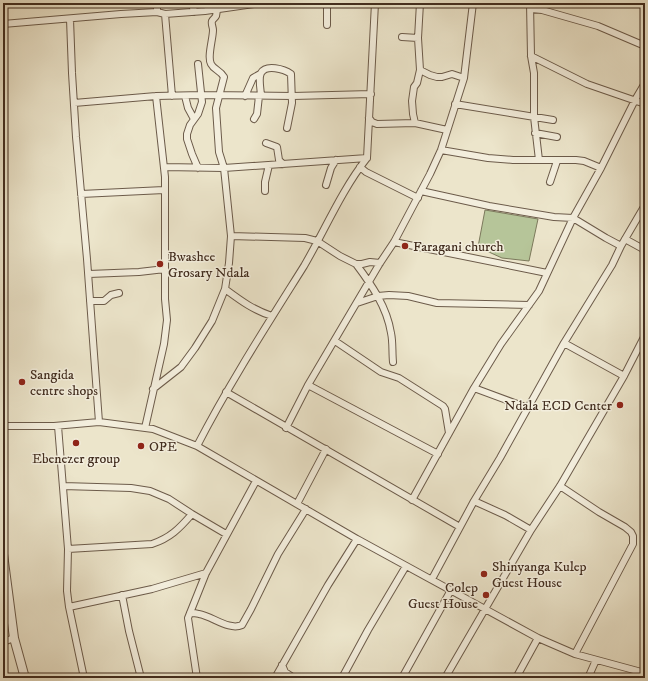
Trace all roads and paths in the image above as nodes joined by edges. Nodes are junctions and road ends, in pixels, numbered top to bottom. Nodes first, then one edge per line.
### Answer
1 (157, 3) edge
2 (192, 3) edge
3 (261, 3) edge
4 (327, 3) edge
5 (375, 3) edge
6 (420, 3) edge
7 (473, 3) edge
8 (530, 4) edge
9 (217, 10) junction
10 (157, 12) junction
11 (194, 12) junction
12 (165, 14) junction
13 (70, 19) junction
14 (3, 24) edge
15 (327, 25) dead end
16 (402, 37) dead end
17 (418, 38) junction
18 (645, 46) edge
19 (531, 56) junction
20 (198, 64) dead end
21 (420, 70) junction
22 (260, 74) junction
23 (464, 78) junction
24 (645, 83) edge
25 (371, 94) junction
26 (202, 95) junction
27 (220, 95) junction
28 (156, 96) junction
29 (172, 96) junction
30 (185, 96) junction
31 (245, 96) junction
32 (260, 96) junction
33 (292, 96) junction
34 (635, 100) junction
35 (74, 103) junction
36 (455, 104) junction
37 (645, 104) edge
38 (413, 114) junction
39 (534, 117) junction
40 (369, 118) junction
41 (194, 119) junction
42 (254, 120) dead end
43 (553, 120) dead end
44 (415, 123) junction
45 (406, 124) junction
46 (287, 128) dead end
47 (447, 130) junction
48 (535, 133) junction
49 (557, 137) dead end
50 (266, 143) dead end
51 (441, 150) junction
52 (367, 158) junction
53 (336, 160) junction
54 (539, 160) junction
55 (558, 161) junction
56 (282, 164) junction
57 (269, 165) junction
58 (164, 167) junction
59 (360, 167) junction
60 (198, 168) junction
61 (224, 168) junction
62 (601, 168) junction
63 (550, 182) dead end
64 (326, 185) dead end
65 (164, 190) junction
66 (265, 191) dead end
67 (421, 191) junction
68 (81, 194) junction
69 (418, 198) junction
70 (645, 205) edge
71 (573, 218) junction
72 (231, 236) junction
73 (625, 239) junction
74 (317, 241) junction
75 (394, 242) junction
76 (621, 246) junction
77 (645, 250) edge
78 (380, 263) junction
79 (356, 264) junction
80 (165, 269) junction
81 (547, 273) junction
82 (89, 274) junction
83 (369, 282) junction
84 (225, 289) junction
85 (119, 293) dead end
86 (378, 296) junction
87 (90, 301) junction
88 (357, 303) junction
89 (529, 305) junction
90 (272, 316) junction
91 (645, 334) edge
92 (335, 341) junction
93 (564, 343) junction
94 (393, 362) dead end
95 (624, 376) junction
96 (308, 385) junction
97 (474, 388) junction
98 (153, 389) junction
99 (226, 392) junction
100 (528, 408) junction
101 (99, 422) junction
102 (3, 426) edge
103 (58, 426) junction
104 (144, 428) junction
105 (286, 428) junction
106 (449, 433) junction
107 (197, 446) junction
108 (326, 449) junction
109 (438, 454) junction
110 (256, 481) junction
111 (63, 486) junction
112 (560, 486) junction
113 (412, 500) junction
114 (474, 501) junction
115 (297, 504) junction
116 (306, 509) junction
117 (192, 514) junction
118 (460, 527) junction
119 (531, 530) junction
120 (226, 534) junction
121 (357, 538) junction
122 (68, 549) junction
123 (3, 554) edge
124 (406, 566) junction
125 (206, 573) junction
126 (432, 579) junction
127 (450, 590) junction
128 (122, 595) junction
129 (69, 607) junction
130 (486, 609) junction
131 (190, 613) junction
132 (14, 638) junction
133 (538, 638) junction
134 (3, 642) edge
135 (575, 654) junction
136 (596, 660) junction
137 (282, 665) junction
138 (645, 673) edge
139 (25, 678) edge
140 (84, 678) edge
141 (141, 678) edge
142 (197, 678) edge
143 (275, 678) edge
144 (294, 678) edge
145 (342, 678) edge
146 (402, 678) edge
147 (445, 678) edge
148 (516, 678) edge
149 (588, 678) edge

1 - 10 street
2 - 11 street
3 - 9 street
4 - 15 street
5 - 25 street
6 - 17 street
7 - 23 street
8 - 18 street
8 - 19 street
9 - 11 street
9 - 27 street
10 - 12 street
10 - 13 street
11 - 12 street
12 - 29 street
13 - 14 street
13 - 35 street
16 - 17 street
17 - 21 street
19 - 34 street
19 - 39 street
20 - 26 street
21 - 23 street
21 - 38 street
22 - 31 street
22 - 32 street
22 - 33 street
23 - 36 street
24 - 34 street
25 - 33 street
25 - 40 street
26 - 27 street
26 - 30 street
26 - 41 street
27 - 31 street
27 - 61 street
28 - 29 street
28 - 35 street
28 - 58 street
29 - 30 street
30 - 41 street
31 - 32 street
32 - 33 street
32 - 42 street
33 - 46 street
34 - 37 street
34 - 62 street
35 - 68 street
36 - 39 street
36 - 47 street
38 - 44 street
38 - 45 street
39 - 43 street
39 - 48 street
40 - 45 street
40 - 52 street
41 - 60 street
44 - 45 street
44 - 47 street
47 - 51 street
48 - 49 street
48 - 54 street
50 - 56 street
51 - 54 street
51 - 67 street
52 - 53 street
52 - 59 street
53 - 56 street
53 - 64 street
54 - 55 street
55 - 62 street
55 - 63 street
56 - 57 street
57 - 61 street
57 - 66 street
58 - 60 street
58 - 65 street
59 - 69 street
59 - 74 street
60 - 61 street
61 - 72 street
62 - 71 street
65 - 68 street
65 - 80 street
67 - 69 street
67 - 71 street
68 - 82 street
69 - 75 street
70 - 73 street
71 - 76 street
71 - 81 street
72 - 74 street
72 - 84 street
73 - 76 street
73 - 77 street
74 - 79 street
74 - 90 street
75 - 78 street
75 - 81 street
76 - 93 street
78 - 79 street
78 - 83 street
79 - 83 street
80 - 82 street
80 - 98 street
81 - 89 street
82 - 87 street
83 - 86 street
83 - 88 street
84 - 90 street
84 - 98 street
85 - 87 street
86 - 88 street
86 - 89 street
86 - 94 street
87 - 101 street
88 - 92 street
89 - 97 street
90 - 99 street
91 - 95 street
92 - 96 street
92 - 106 street
93 - 95 street
93 - 100 street
95 - 112 street
96 - 105 street
96 - 109 street
97 - 100 street
97 - 106 street
98 - 104 street
99 - 105 street
99 - 107 street
100 - 114 street
101 - 103 street
101 - 104 street
102 - 103 street
103 - 111 street
104 - 107 street
105 - 108 street
106 - 109 street
107 - 110 street
108 - 113 street
108 - 115 street
109 - 113 street
110 - 115 street
110 - 120 street
111 - 117 street
111 - 122 street
112 - 119 street
112 - 135 street
113 - 118 street
114 - 118 street
114 - 119 street
115 - 116 street
116 - 121 street
116 - 131 street
117 - 120 street
117 - 122 street
118 - 126 street
119 - 130 street
120 - 125 street
121 - 124 street
121 - 137 street
122 - 129 street
123 - 132 street
124 - 126 street
124 - 145 street
125 - 128 street
125 - 131 street
126 - 127 street
127 - 130 street
127 - 146 street
128 - 129 street
128 - 141 street
129 - 140 street
130 - 133 street
130 - 147 street
131 - 142 street
132 - 134 street
132 - 139 street
133 - 135 street
133 - 148 street
135 - 136 street
136 - 138 street
136 - 149 street
137 - 143 street
137 - 144 street

